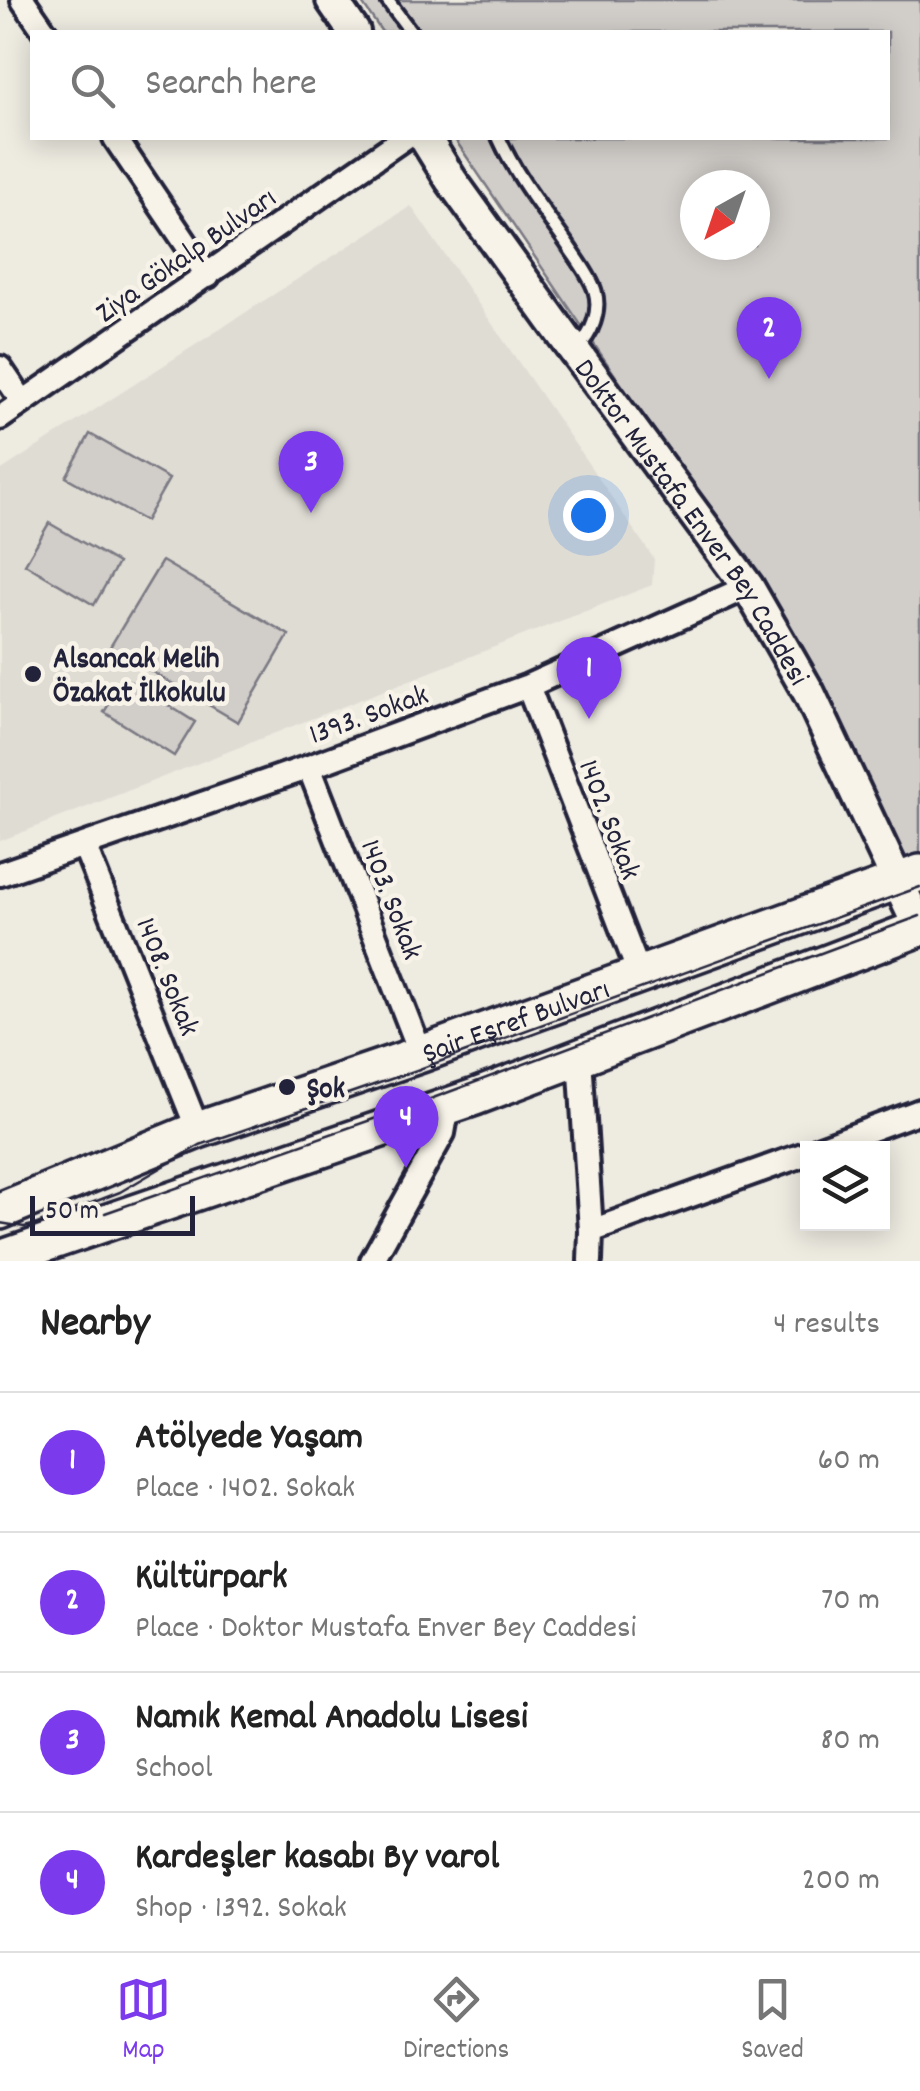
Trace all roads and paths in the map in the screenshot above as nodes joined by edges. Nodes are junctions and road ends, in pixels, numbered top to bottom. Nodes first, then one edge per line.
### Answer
1 (23, 0) edge
2 (332, 0) edge
3 (387, 0) edge
4 (44, 30) edge
5 (353, 30) edge
6 (410, 30) edge
7 (117, 140) edge
8 (401, 140) edge
9 (426, 140) edge
10 (500, 140) edge
11 (208, 276) junction
12 (574, 351) junction
13 (0, 368) edge
14 (23, 402) junction
15 (0, 418) edge
16 (748, 587) junction
17 (528, 686) junction
18 (309, 767) junction
19 (84, 845) junction
20 (0, 874) edge
21 (908, 878) edge
22 (920, 928) edge
23 (639, 974) junction
24 (422, 1054) junction
25 (580, 1057) junction
26 (448, 1105) junction
27 (920, 1111) edge
28 (198, 1130) junction
29 (839, 1141) edge
30 (800, 1157) edge
31 (0, 1211) edge
32 (591, 1231) junction
33 (21, 1257) edge
34 (372, 1261) edge
35 (590, 1261) edge

1 - 4 street
2 - 5 street
3 - 6 lane
7 - 11 street
8 - 11 street, Ziya Gökalp Bulvarı
9 - 12 street, Doktor Mustafa Enver Bey Caddesi
10 - 12 lane
11 - 14 street, Ziya Gökalp Bulvarı
12 - 16 street, Doktor Mustafa Enver Bey Caddesi
13 - 14 street
14 - 15 street, Ziya Gökalp Bulvarı
16 - 17 street, 1393. Sokak
16 - 21 street, Doktor Mustafa Enver Bey Caddesi
17 - 18 street, 1393. Sokak
17 - 23 street, 1402. Sokak
18 - 19 street, 1393. Sokak
18 - 24 street, 1403. Sokak
19 - 20 street, 1393. Sokak
19 - 28 street, 1408. Sokak
21 - 22 street, Doktor Mustafa Enver Bey Caddesi
21 - 23 main road, Şair Eşref Bulvarı
22 - 25 main road, Şair Eşref Bulvarı
23 - 24 main road, Şair Eşref Bulvarı
24 - 28 main road, Şair Eşref Bulvarı
25 - 26 main road, Şair Eşref Bulvarı
25 - 32 street
26 - 33 main road, Şair Eşref Bulvarı
26 - 34 street
27 - 29 street
28 - 31 main road, Şair Eşref Bulvarı
30 - 32 street
32 - 35 street

